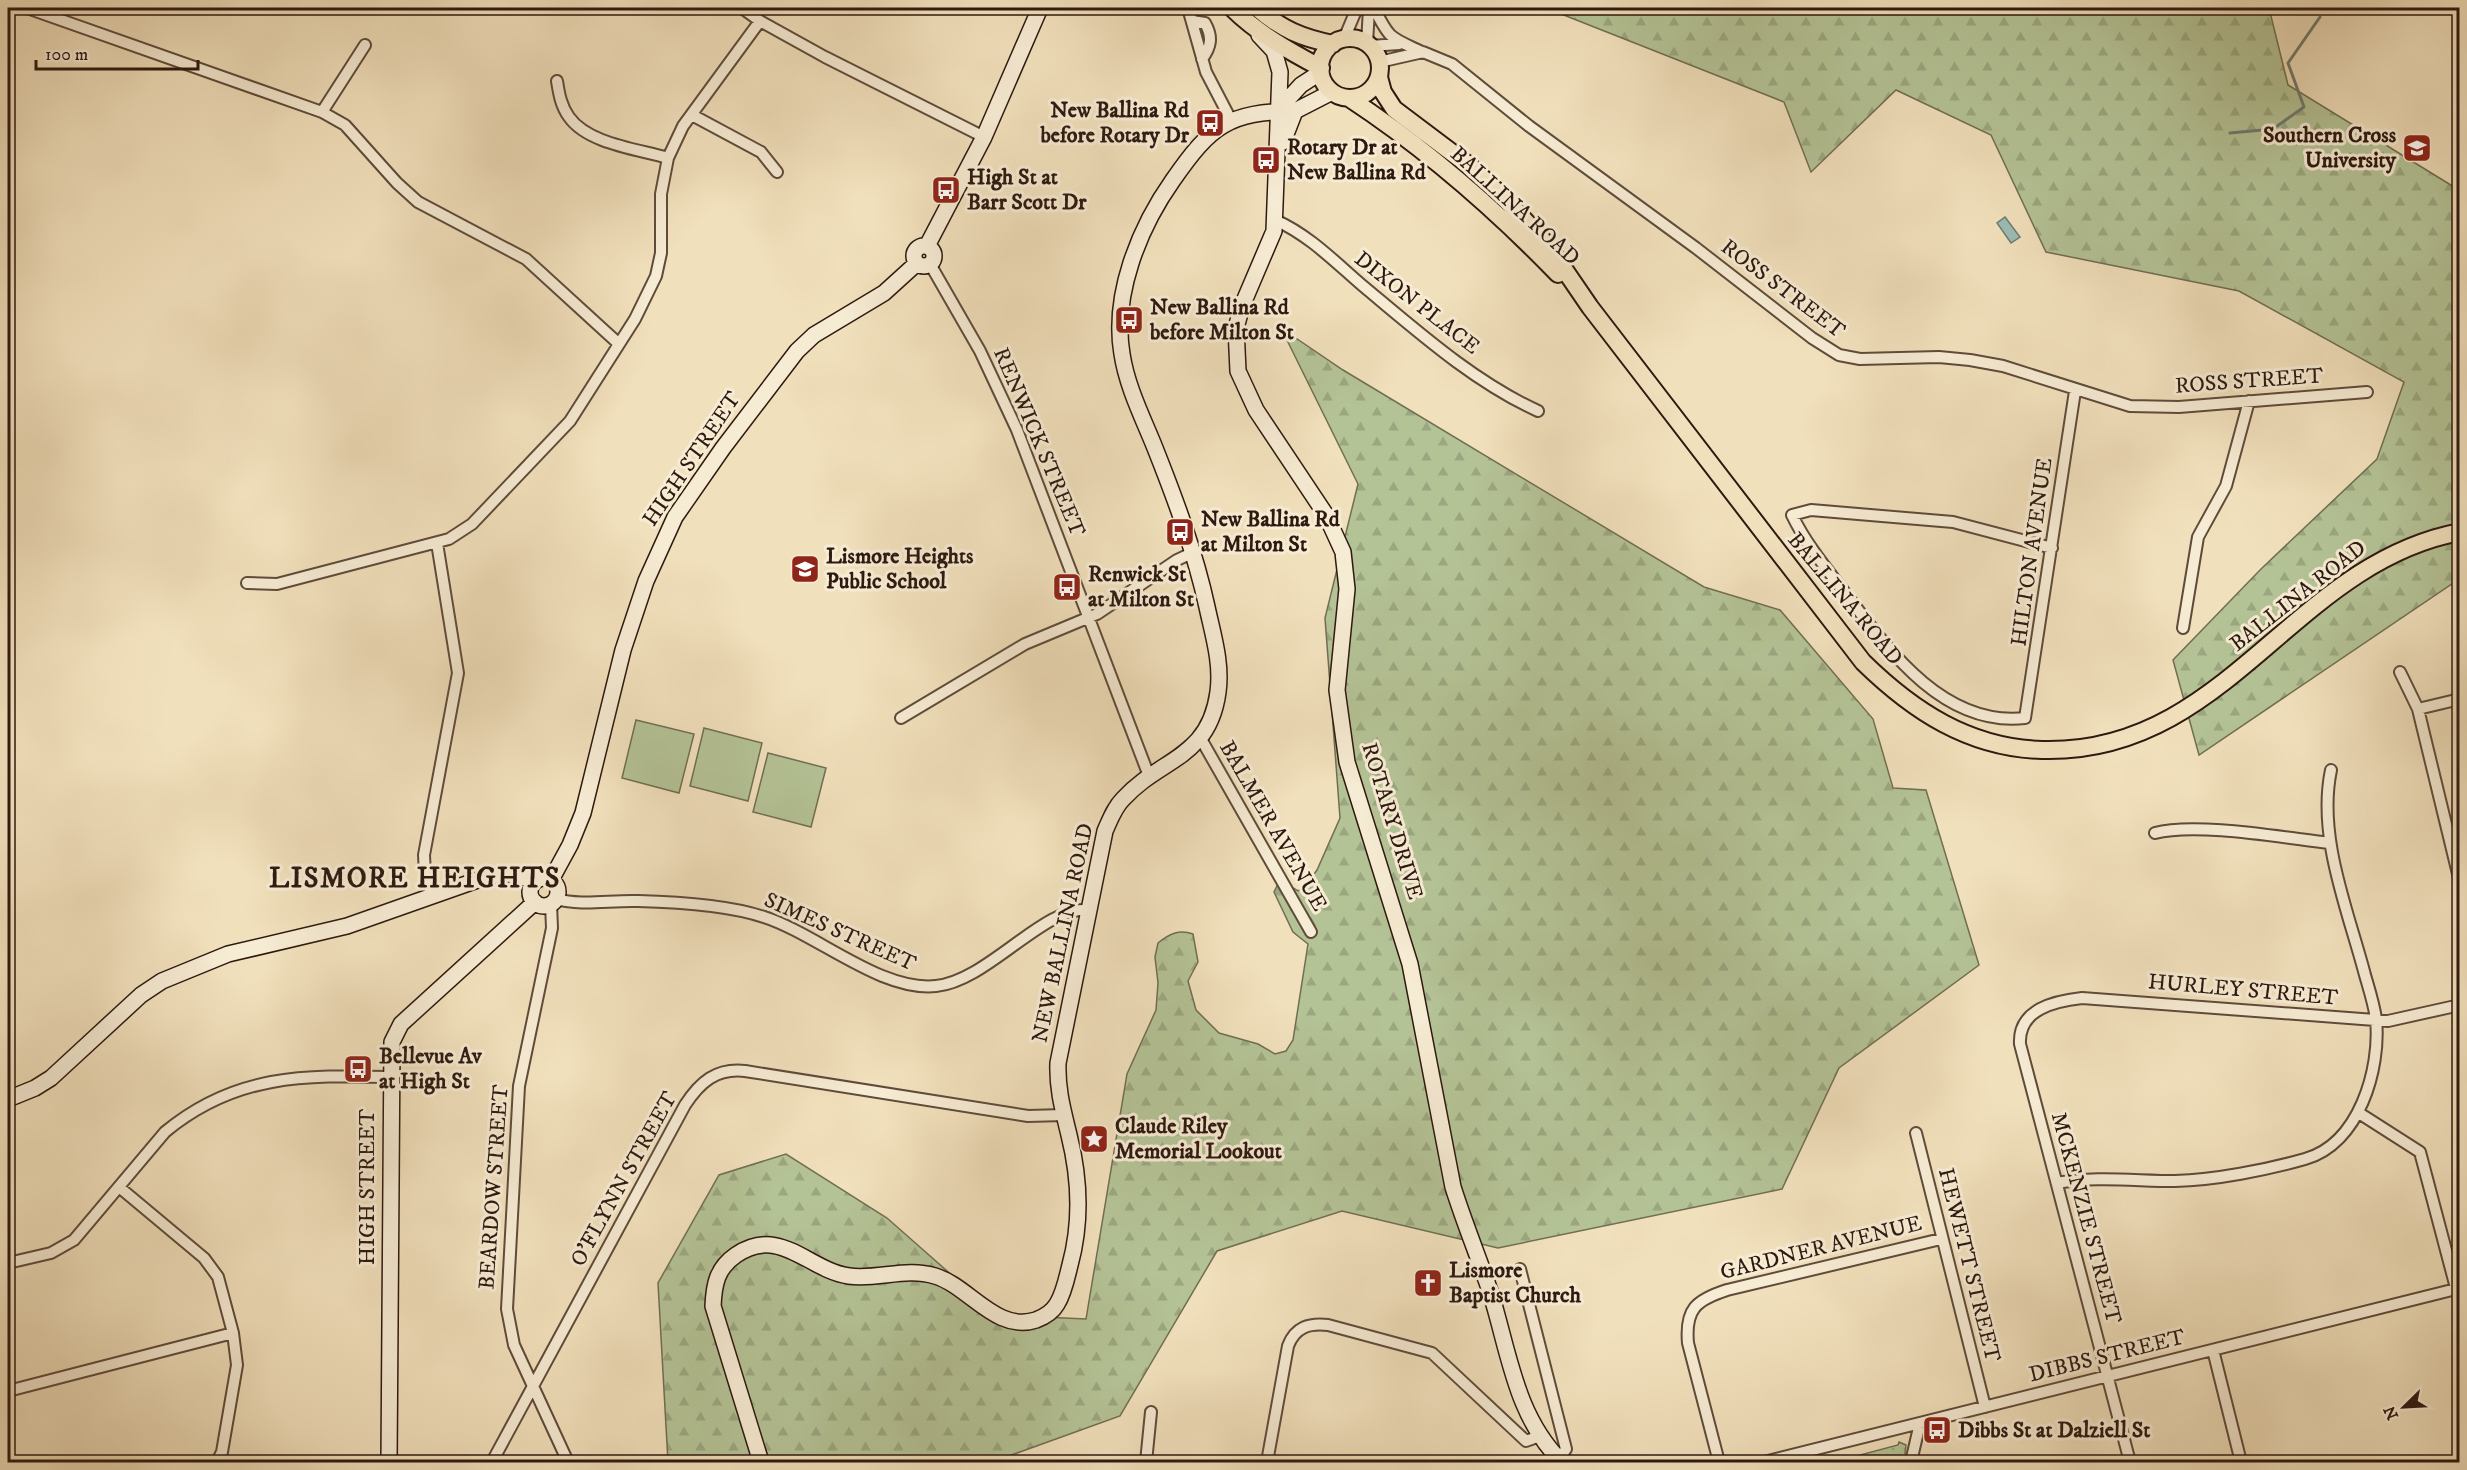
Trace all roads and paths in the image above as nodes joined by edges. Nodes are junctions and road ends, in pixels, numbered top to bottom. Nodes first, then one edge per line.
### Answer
1 (27, 8) edge
2 (742, 8) edge
3 (1040, 8) edge
4 (1188, 8) edge
5 (1232, 8) edge
6 (1257, 8) edge
7 (1357, 8) edge
8 (1369, 8) edge
9 (1374, 8) edge
10 (760, 21) junction
11 (1247, 22) junction
12 (1338, 42) junction
13 (1400, 44) junction
14 (365, 45) dead end
15 (1368, 45) junction
16 (1423, 52) junction
17 (1379, 69) junction
18 (1321, 70) junction
19 (557, 81) dead end
20 (1332, 92) junction
21 (1349, 98) junction
22 (1277, 111) junction
23 (1295, 111) junction
24 (322, 112) junction
25 (692, 115) junction
26 (1231, 120) junction
27 (984, 137) junction
28 (668, 158) junction
29 (1278, 162) junction
30 (777, 172) dead end
31 (1275, 220) junction
32 (924, 264) junction
33 (1590, 307) junction
34 (619, 344) junction
35 (2075, 391) junction
36 (2367, 392) dead end
37 (2249, 401) junction
38 (1538, 411) dead end
39 (2460, 532) edge
40 (437, 543) junction
41 (2052, 548) junction
42 (1194, 552) junction
43 (247, 583) dead end
44 (1090, 617) junction
45 (2183, 628) dead end
46 (2400, 672) dead end
47 (2460, 699) edge
48 (2418, 710) junction
49 (901, 718) dead end
50 (1201, 739) junction
51 (2331, 770) dead end
52 (1149, 776) junction
53 (2155, 833) dead end
54 (2330, 843) junction
55 (544, 880) junction
56 (2460, 882) edge
57 (432, 896) junction
58 (553, 901) junction
59 (535, 902) junction
60 (1089, 910) junction
61 (1311, 932) dead end
62 (2460, 1005) edge
63 (2026, 1019) joint
64 (2376, 1021) junction
65 (390, 1077) junction
66 (8, 1099) edge
67 (2358, 1113) junction
68 (1064, 1115) junction
69 (1916, 1134) dead end
70 (2057, 1183) junction
71 (119, 1187) junction
72 (1941, 1239) junction
73 (8, 1263) edge
74 (1520, 1269) dead end
75 (2458, 1288) edge
76 (233, 1333) junction
77 (2213, 1350) junction
78 (2109, 1377) junction
79 (533, 1387) junction
80 (8, 1391) edge
81 (1985, 1407) junction
82 (1151, 1412) dead end
83 (1920, 1423) junction
84 (1540, 1436) junction
85 (1802, 1457) edge
86 (1560, 1461) edge
87 (217, 1462) edge
88 (389, 1462) edge
89 (492, 1462) edge
90 (568, 1462) edge
91 (761, 1462) edge
92 (1146, 1462) edge
93 (1267, 1462) edge
94 (1719, 1462) edge
95 (1764, 1462) edge
96 (1911, 1462) edge
97 (2130, 1462) edge
98 (2241, 1462) edge

1 - 24 street
2 - 10 street
3 - 27 street
4 - 26 street
5 - 11 main road
6 - 12 main road
7 - 12 street
8 - 15 street
9 - 13 street
10 - 25 street
10 - 27 street
11 - 18 main road
11 - 22 street, ROTARY DRIVE
12 - 15 main road
12 - 18 main road
13 - 15 street
13 - 16 street, ROSS STREET
14 - 24 street
15 - 17 main road
16 - 17 street
16 - 35 street, ROSS STREET
17 - 21 main road
17 - 33 main road, BALLINA ROAD
18 - 20 main road
18 - 22 street
19 - 28 street
20 - 21 main road
20 - 23 street
21 - 33 main road, BALLINA ROAD
22 - 23 street
22 - 26 street
22 - 29 street, ROTARY DRIVE
23 - 29 street, ROTARY DRIVE
24 - 34 street
25 - 28 street
25 - 30 street
26 - 42 street
27 - 32 street, HIGH STREET
28 - 34 street
29 - 31 street, ROTARY DRIVE
31 - 38 street, DIXON PLACE
31 - 84 street, ROTARY DRIVE
32 - 44 street, RENWICK STREET
32 - 55 street, HIGH STREET
33 - 39 main road, BALLINA ROAD
34 - 40 street
35 - 37 street, ROSS STREET
35 - 41 street, HILTON AVENUE
36 - 37 street, ROSS STREET
37 - 45 street
40 - 43 street
40 - 57 street
41 - 41 street, HILTON AVENUE
42 - 44 street
42 - 50 street
44 - 49 street
44 - 52 street, RENWICK STREET
46 - 48 street
47 - 48 street
48 - 56 street
50 - 52 street, NEW BALLINA ROAD
50 - 61 street, BALMER AVENUE
51 - 54 street
52 - 60 street, NEW BALLINA ROAD
53 - 54 street
54 - 64 street
55 - 57 street
55 - 58 street
55 - 59 street
57 - 66 street
58 - 59 street
58 - 60 street, SIMES STREET
58 - 79 street, BEARDOW STREET
59 - 65 street, HIGH STREET
60 - 68 street, NEW BALLINA ROAD
62 - 64 street, HURLEY STREET
63 - 64 street, HURLEY STREET
63 - 70 street, MCKENZIE STREET
64 - 67 street
65 - 71 street
65 - 88 street, HIGH STREET
67 - 70 street
67 - 75 street
68 - 79 street, O'FLYNN STREET
68 - 91 street, NEW BALLINA ROAD
69 - 72 street, HEWETT STREET
70 - 78 street, MCKENZIE STREET
71 - 73 street
71 - 76 street
72 - 81 street, HEWETT STREET
72 - 94 street, GARDNER AVENUE
74 - 86 street
75 - 77 street, DIBBS STREET
76 - 80 street
76 - 87 street
77 - 78 street, DIBBS STREET
77 - 98 street
78 - 81 street, DIBBS STREET
78 - 97 street, MCKENZIE STREET
79 - 89 street, O'FLYNN STREET
79 - 90 street, BEARDOW STREET
81 - 83 street, DIBBS STREET
82 - 92 street
83 - 85 street, DIBBS STREET
83 - 96 street
84 - 86 street, ROTARY DRIVE
84 - 93 street
85 - 95 street, DIBBS STREET

